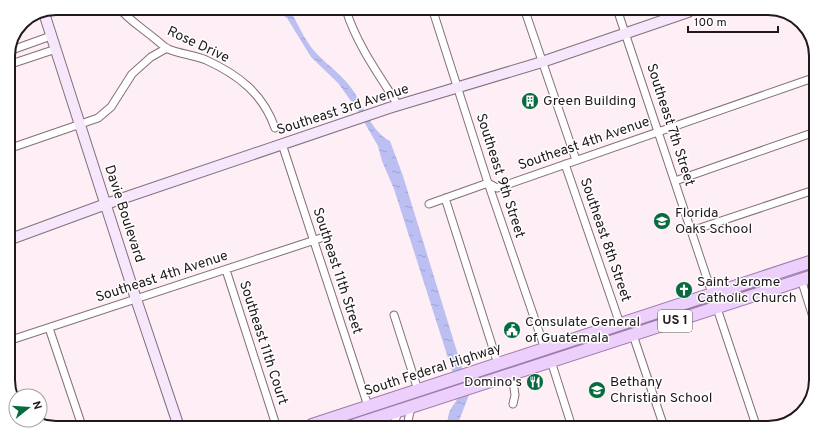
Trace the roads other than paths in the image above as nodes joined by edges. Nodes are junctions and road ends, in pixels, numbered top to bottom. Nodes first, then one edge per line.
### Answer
1 (125, 15) edge
2 (348, 15) edge
3 (434, 15) edge
4 (526, 15) edge
5 (619, 15) edge
6 (679, 15) edge
7 (45, 17) edge
8 (626, 33) junction
9 (52, 36) junction
10 (167, 48) junction
11 (16, 49) edge
12 (56, 49) junction
13 (542, 62) junction
14 (15, 63) edge
15 (809, 79) edge
16 (458, 88) junction
17 (394, 107) junction
18 (80, 125) junction
19 (275, 128) dead end
20 (658, 132) junction
21 (809, 134) edge
22 (282, 144) junction
23 (15, 147) edge
24 (576, 160) junction
25 (566, 164) junction
26 (675, 181) junction
27 (488, 184) junction
28 (809, 192) edge
29 (445, 198) junction
30 (106, 204) junction
31 (428, 204) dead end
32 (691, 231) junction
33 (15, 237) edge
34 (324, 237) dead end
35 (314, 241) junction
36 (809, 262) edge
37 (226, 270) junction
38 (807, 278) edge
39 (809, 292) edge
40 (713, 294) junction
41 (136, 299) junction
42 (717, 307) junction
43 (394, 314) dead end
44 (620, 324) junction
45 (49, 328) junction
46 (633, 335) junction
47 (15, 339) edge
48 (565, 342) junction
49 (545, 349) junction
50 (551, 361) junction
51 (498, 364) junction
52 (528, 369) junction
53 (512, 374) junction
54 (418, 390) junction
55 (513, 404) dead end
56 (368, 406) junction
57 (411, 407) junction
58 (398, 411) junction
59 (80, 421) edge
60 (177, 421) edge
61 (275, 421) edge
62 (324, 421) edge
63 (359, 421) edge
64 (367, 421) edge
65 (395, 421) edge
66 (408, 421) edge
67 (570, 421) edge
68 (662, 421) edge
69 (755, 421) edge

1 - 10 street, Rose Drive
2 - 17 street
3 - 16 street, Southeast 9th Street
4 - 13 street, Southeast 8th Street
5 - 8 street, Southeast 7th Street
6 - 8 main road, Southeast 3rd Avenue
7 - 9 main road, Davie Boulevard
8 - 13 main road, Southeast 3rd Avenue
8 - 20 street, Southeast 7th Street
9 - 11 street
9 - 12 main road, Davie Boulevard
10 - 18 street
10 - 19 street, Rose Drive
12 - 14 street
12 - 18 main road, Davie Boulevard
13 - 16 main road, Southeast 3rd Avenue
13 - 24 street, Southeast 8th Street
15 - 20 street, Southeast 4th Avenue
16 - 17 main road, Southeast 3rd Avenue
16 - 27 street, Southeast 9th Street
17 - 22 main road, Southeast 3rd Avenue
18 - 23 street
18 - 30 main road, Davie Boulevard
20 - 24 street, Southeast 4th Avenue
20 - 26 street, Southeast 7th Street
21 - 26 street
22 - 30 main road, Southeast 3rd Avenue
22 - 35 street, Southeast 11th Street
24 - 25 street, Southeast 4th Avenue
25 - 27 street, Southeast 4th Avenue
25 - 44 street, Southeast 8th Street
26 - 32 street, Southeast 7th Street
27 - 29 street, Southeast 4th Avenue
27 - 49 street, Southeast 9th Street
28 - 32 street
29 - 31 street, Southeast 4th Avenue
29 - 51 street
30 - 33 main road, Southeast 3rd Avenue
30 - 41 main road, Davie Boulevard
32 - 40 street, Southeast 7th Street
34 - 35 street, Southeast 4th Avenue
35 - 37 street, Southeast 4th Avenue
35 - 56 street, Southeast 11th Street
36 - 40 main road, South Federal Highway / US 1
37 - 41 street, Southeast 4th Avenue
37 - 61 street, Southeast 11th Court
38 - 39 street
38 - 42 main road, US 1
40 - 42 street, Southeast 7th Street
40 - 44 main road, South Federal Highway / US 1
41 - 45 street, Southeast 4th Avenue
41 - 60 main road, Davie Boulevard
42 - 46 main road, US 1
42 - 69 street, Southeast 7th Street
43 - 54 street
44 - 48 main road, South Federal Highway / US 1
45 - 47 street, Southeast 4th Avenue
45 - 59 street
46 - 50 main road, US 1
46 - 68 street
48 - 49 main road, South Federal Highway / US 1
48 - 50 main road
49 - 51 main road, South Federal Highway / US 1
49 - 52 main road
50 - 52 main road, US 1
50 - 67 street
51 - 54 main road, South Federal Highway / US 1
52 - 53 main road, US 1
53 - 55 street
53 - 57 main road, South Federal Highway / US 1
54 - 56 main road, South Federal Highway / US 1
54 - 58 main road
56 - 62 main road, South Federal Highway / US 1
56 - 63 main road
57 - 58 main road, South Federal Highway / US 1
57 - 66 street
58 - 64 main road, South Federal Highway / US 1
58 - 65 street

